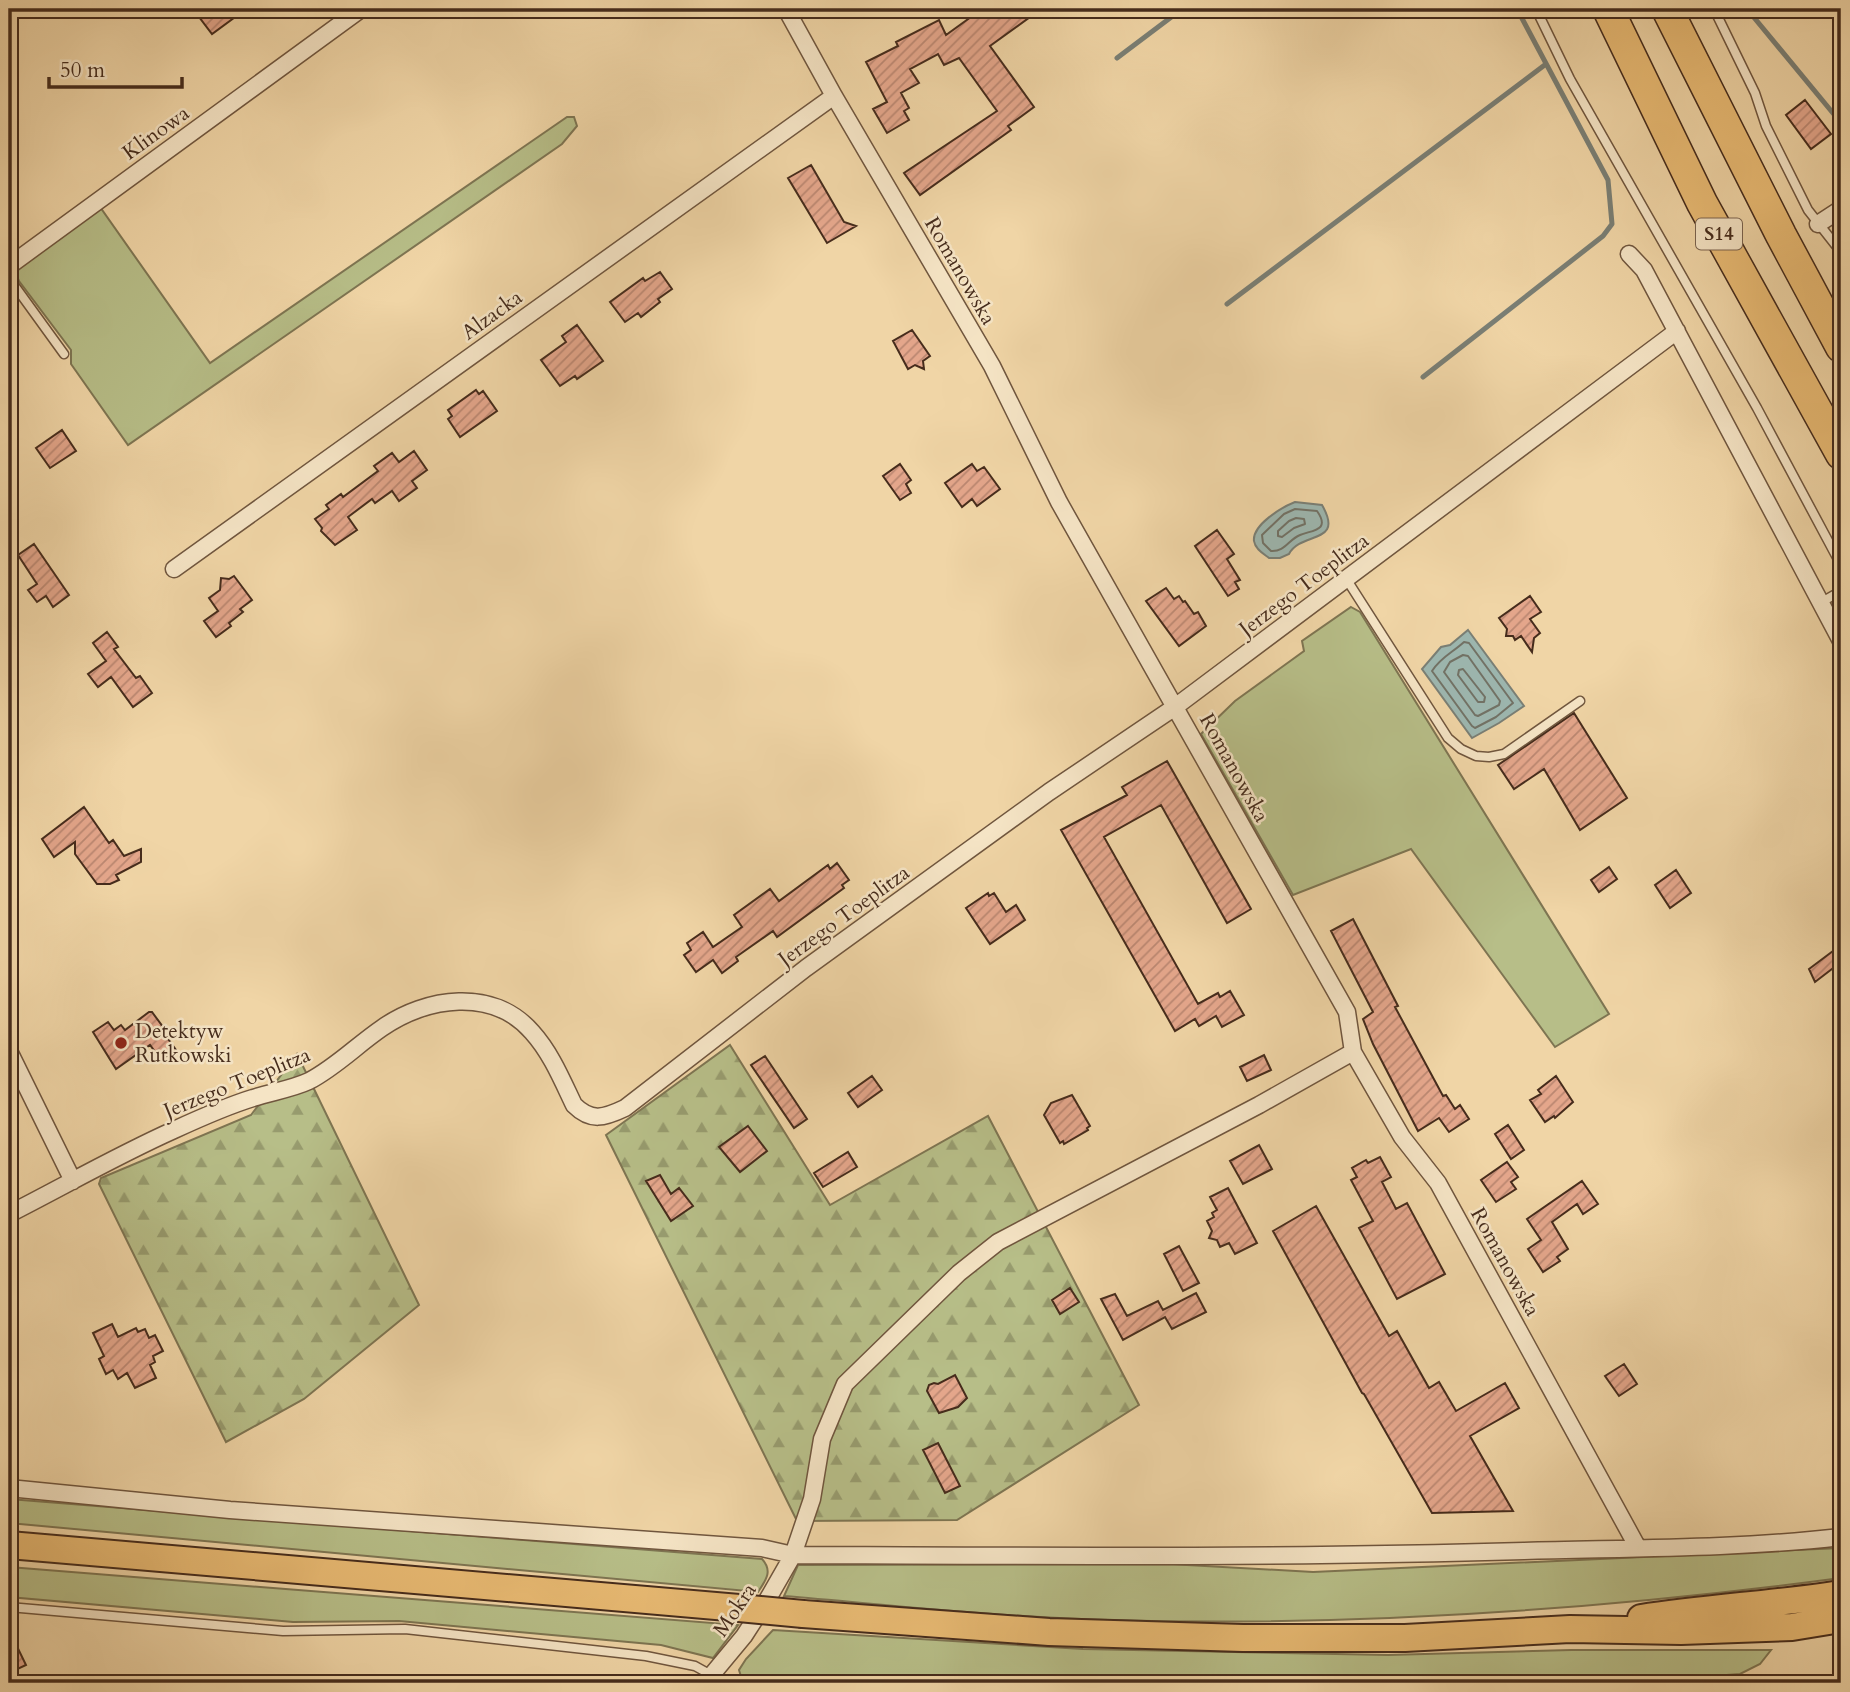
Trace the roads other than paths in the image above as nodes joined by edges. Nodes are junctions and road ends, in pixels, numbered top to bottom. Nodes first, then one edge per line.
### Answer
1 (361, 9) edge
2 (786, 9) edge
3 (1536, 9) edge
4 (1608, 9) edge
5 (1667, 9) edge
6 (1714, 9) edge
7 (834, 96) junction
8 (1841, 209) edge
9 (1818, 224) junction
10 (1841, 252) edge
11 (1629, 254) dead end
12 (9, 265) edge
13 (9, 278) edge
14 (1677, 331) junction
15 (1841, 347) edge
16 (64, 354) dead end
17 (1841, 454) edge
18 (1841, 565) edge
19 (174, 569) dead end
20 (1347, 580) junction
21 (1841, 591) edge
22 (1820, 603) junction
23 (1841, 641) edge
24 (1580, 701) dead end
25 (1175, 707) junction
26 (9, 1051) edge
27 (1353, 1052) junction
28 (73, 1181) junction
29 (9, 1214) edge
30 (9, 1488) edge
31 (1841, 1537) edge
32 (9, 1545) edge
33 (1638, 1548) junction
34 (793, 1555) junction
35 (1841, 1594) edge
36 (9, 1607) edge
37 (1841, 1619) edge
38 (1570, 1629) junction
39 (714, 1681) edge

1 - 12 street, Klinowa
2 - 7 street, Romanowska
3 - 18 lane
4 - 17 highway, S14
5 - 15 highway, S14
6 - 9 lane
7 - 19 street, Alzacka
7 - 25 street, Romanowska
8 - 9 street
9 - 10 lane
11 - 14 street
13 - 16 lane
14 - 20 street, Jerzego Toeplitza
14 - 22 street
20 - 24 lane
20 - 25 street, Jerzego Toeplitza
21 - 22 lane
22 - 23 street
25 - 27 street, Romanowska
25 - 28 street, Jerzego Toeplitza
26 - 28 street
27 - 33 street, Romanowska
27 - 34 street, Mokra
28 - 29 street, Jerzego Toeplitza
30 - 34 street
31 - 33 street
32 - 38 main road, bridge
33 - 34 street
34 - 39 street, Mokra
35 - 38 main road
36 - 39 lane
37 - 38 main road

